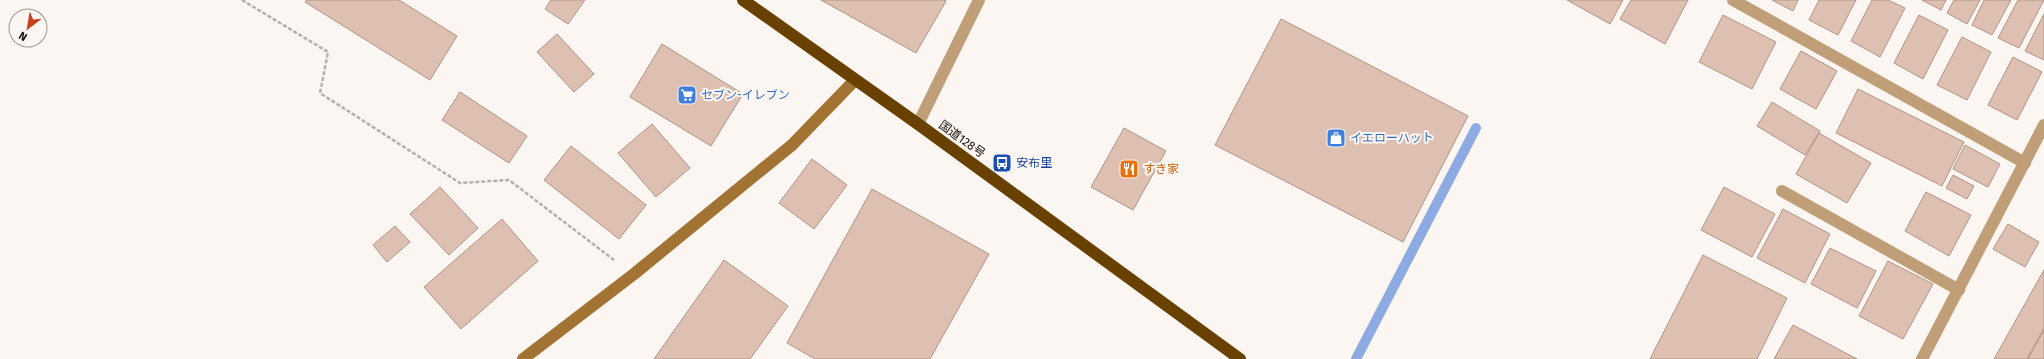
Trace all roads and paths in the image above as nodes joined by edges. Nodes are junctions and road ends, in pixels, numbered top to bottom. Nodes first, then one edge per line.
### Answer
1 (242, 0) edge
2 (744, 0) edge
3 (979, 0) edge
4 (1733, 0) edge
5 (856, 80) junction
6 (918, 124) junction
7 (2044, 125) edge
8 (2025, 162) junction
9 (1782, 191) dead end
10 (634, 274) junction
11 (1959, 290) junction
12 (523, 359) edge
13 (1240, 359) edge
14 (1922, 359) edge

1 - 10 path
2 - 5 highway, 国道128号
3 - 6 street
4 - 8 street
5 - 6 highway, 国道128号
5 - 10 street
6 - 13 highway, 国道128号
7 - 8 street
8 - 11 street
9 - 11 street
10 - 12 street
11 - 14 street

